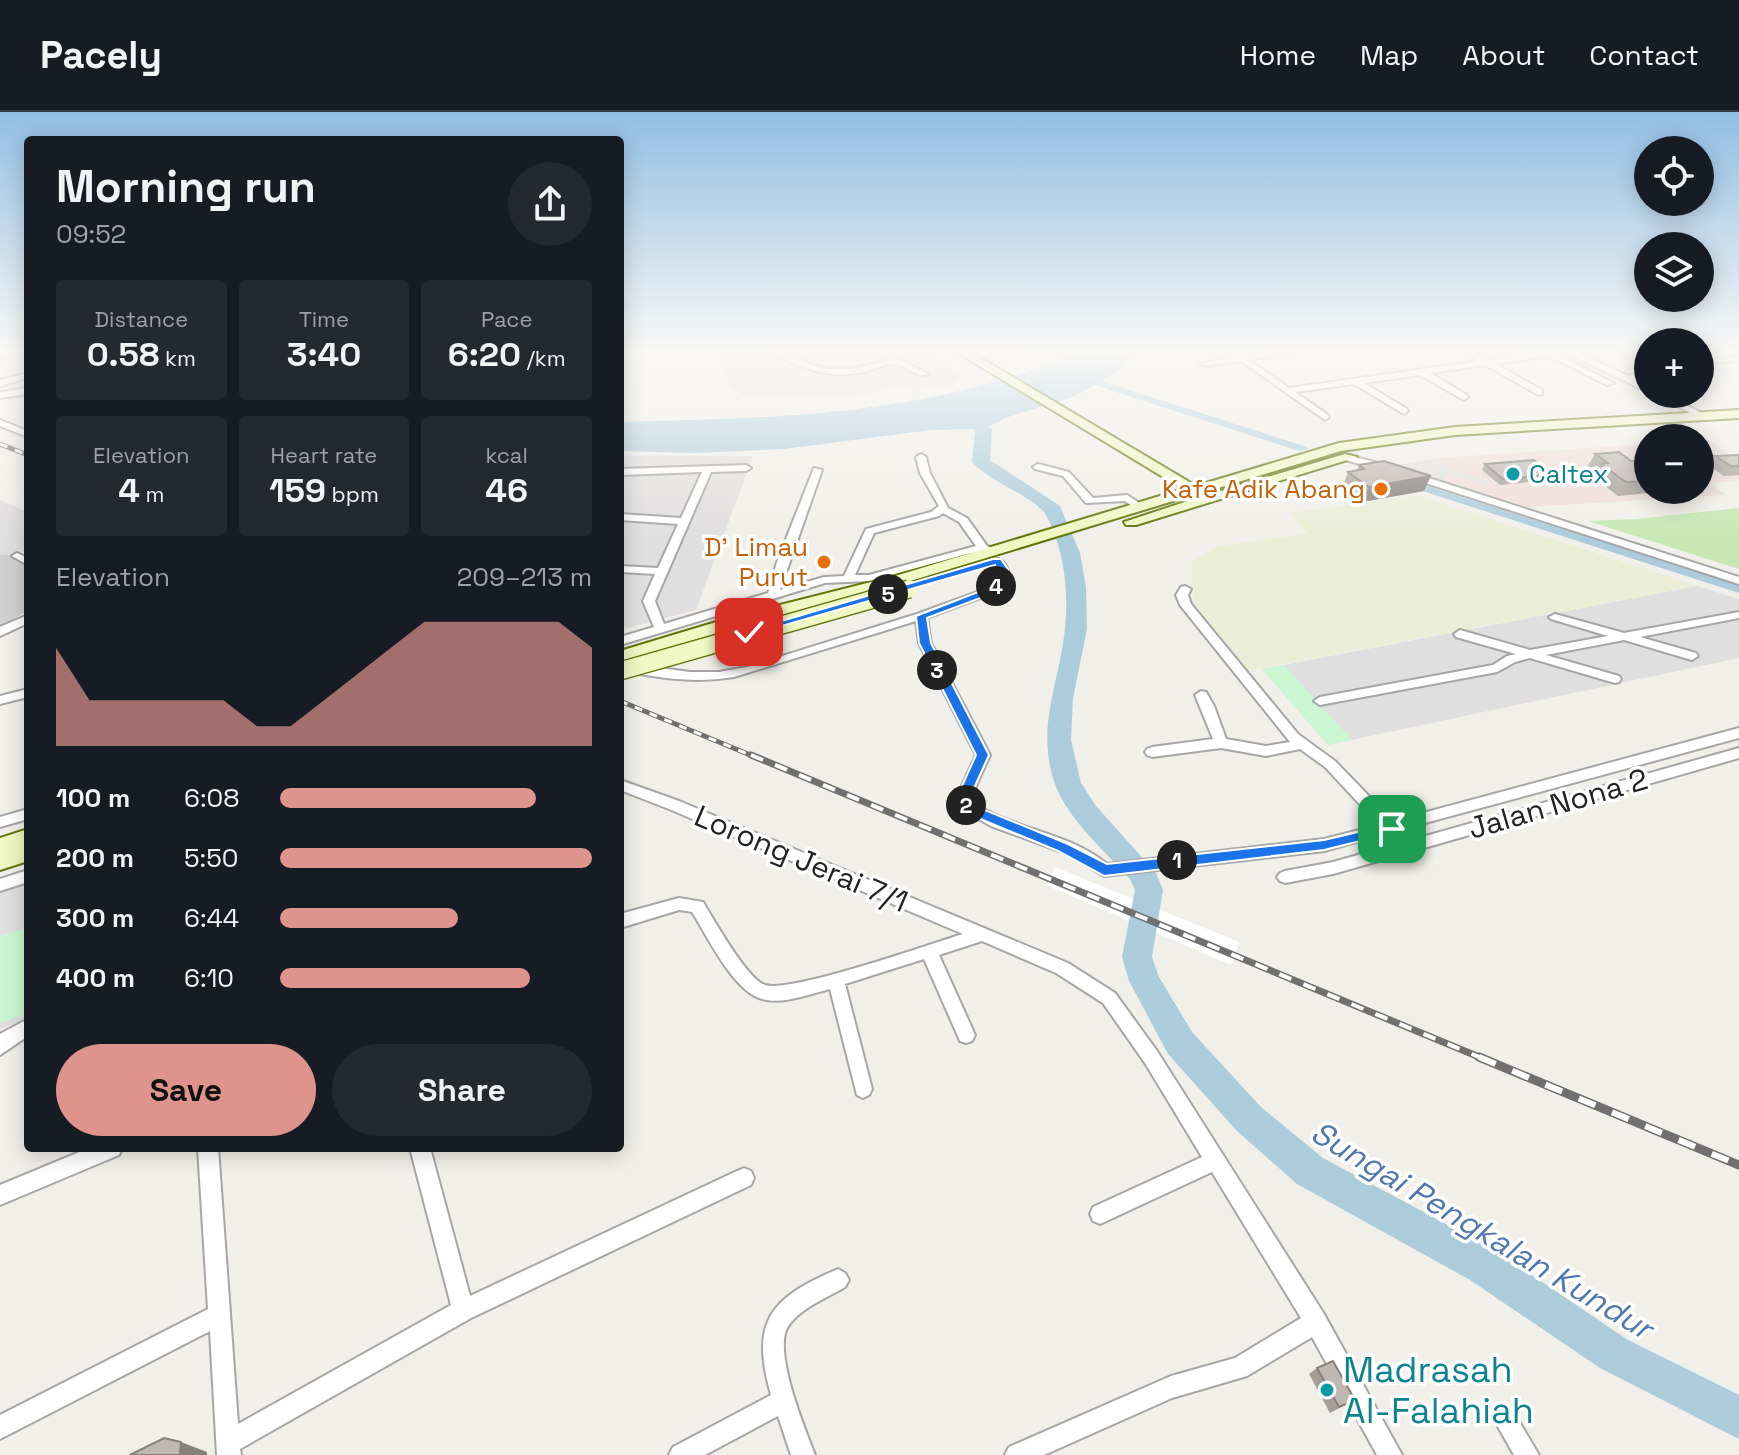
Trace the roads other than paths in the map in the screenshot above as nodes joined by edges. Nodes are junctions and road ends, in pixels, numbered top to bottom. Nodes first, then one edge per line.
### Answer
1 (1069, 414) edge
2 (1092, 414) edge
3 (1320, 414) edge
4 (1698, 414) edge
5 (1732, 414) edge
6 (1703, 416) junction
7 (1325, 417) dead end
8 (0, 423) edge
9 (1739, 423) edge
10 (24, 432) edge
11 (921, 457) dead end
12 (1348, 458) junction
13 (1038, 467) dead end
14 (746, 468) dead end
15 (817, 470) dead end
16 (707, 471) junction
17 (624, 472) edge
18 (1176, 472) junction
19 (1226, 479) junction
20 (1208, 492) junction
21 (1144, 504) junction
22 (943, 509) junction
23 (624, 517) edge
24 (684, 521) junction
25 (1078, 532) junction
26 (991, 554) junction
27 (17, 556) dead end
28 (24, 560) edge
29 (624, 569) edge
30 (660, 571) junction
31 (849, 577) junction
32 (1739, 581) edge
33 (905, 584) junction
34 (1185, 589) dead end
35 (773, 593) junction
36 (1739, 615) edge
37 (921, 616) junction
38 (1555, 617) dead end
39 (24, 620) edge
40 (660, 628) junction
41 (0, 632) edge
42 (1460, 634) dead end
43 (1627, 637) junction
44 (624, 640) edge
45 (1531, 654) junction
46 (624, 656) edge
47 (1692, 656) dead end
48 (624, 667) edge
49 (624, 669) edge
50 (1615, 679) dead end
51 (24, 694) edge
52 (1201, 695) dead end
53 (0, 700) edge
54 (1320, 701) dead end
55 (1739, 733) edge
56 (1221, 743) junction
57 (1301, 744) junction
58 (1152, 752) dead end
59 (1739, 753) edge
60 (624, 786) edge
61 (24, 815) edge
62 (0, 822) edge
63 (1392, 829) junction
64 (24, 838) edge
65 (0, 846) edge
66 (24, 854) edge
67 (0, 862) edge
68 (24, 877) edge
69 (1285, 877) dead end
70 (0, 885) edge
71 (624, 917) edge
72 (981, 935) junction
73 (929, 951) junction
74 (836, 980) junction
75 (24, 1029) edge
76 (966, 1035) dead end
77 (2, 1043) edge
78 (863, 1089) dead end
79 (102, 1152) edge
80 (208, 1152) edge
81 (421, 1152) edge
82 (1217, 1160) junction
83 (744, 1178) dead end
84 (0, 1195) edge
85 (1100, 1214) dead end
86 (838, 1280) dead end
87 (463, 1310) junction
88 (220, 1314) junction
89 (1316, 1322) junction
90 (784, 1400) junction
91 (1503, 1416) dead end
92 (0, 1427) edge
93 (229, 1449) edge
94 (1031, 1452) edge
95 (681, 1455) edge
96 (803, 1455) edge
97 (1390, 1455) edge
98 (1527, 1455) edge

1 - 18 main road
2 - 18 main road
3 - 7 street
4 - 6 street
5 - 6 main road
5 - 9 main road
6 - 19 main road
8 - 10 street
9 - 12 main road
11 - 22 street
12 - 20 main road
12 - 32 street
13 - 21 street
14 - 16 street
15 - 35 street
16 - 17 street
16 - 24 street
18 - 19 main road
18 - 20 main road
18 - 21 main road
19 - 20 main road
20 - 21 main road
20 - 25 main road
21 - 25 main road
22 - 26 street
22 - 31 street
23 - 24 street
24 - 30 street
25 - 26 main road
26 - 31 street
26 - 33 main road
26 - 37 street
27 - 28 street
29 - 30 street
30 - 40 street
31 - 35 street
33 - 46 main road
33 - 48 main road, bridge
34 - 57 street
35 - 40 street
36 - 43 street
37 - 49 street
37 - 63 street
38 - 43 street
39 - 41 street
40 - 44 street
42 - 45 street
43 - 45 street
43 - 47 street
45 - 50 street
45 - 54 street
51 - 53 street
52 - 56 street
55 - 63 street
56 - 57 street
56 - 58 street
57 - 63 street
59 - 69 street, Jalan Nona 2
60 - 72 street, Lorong Jerai 7/1
61 - 62 street
64 - 65 main road
66 - 67 main road
68 - 70 street
71 - 74 street
72 - 73 street
72 - 82 street, Lorong Jerai 7/1
73 - 74 street
73 - 76 street
74 - 78 street
75 - 77 street
79 - 84 street
80 - 88 street
81 - 87 street
82 - 85 street
82 - 89 street, Lorong Jerai 7/1
83 - 87 street
86 - 90 street
87 - 93 street
88 - 92 street
88 - 93 street
89 - 94 street
89 - 97 street, Lorong Jerai 7/1
90 - 95 street
90 - 96 street
91 - 98 street

